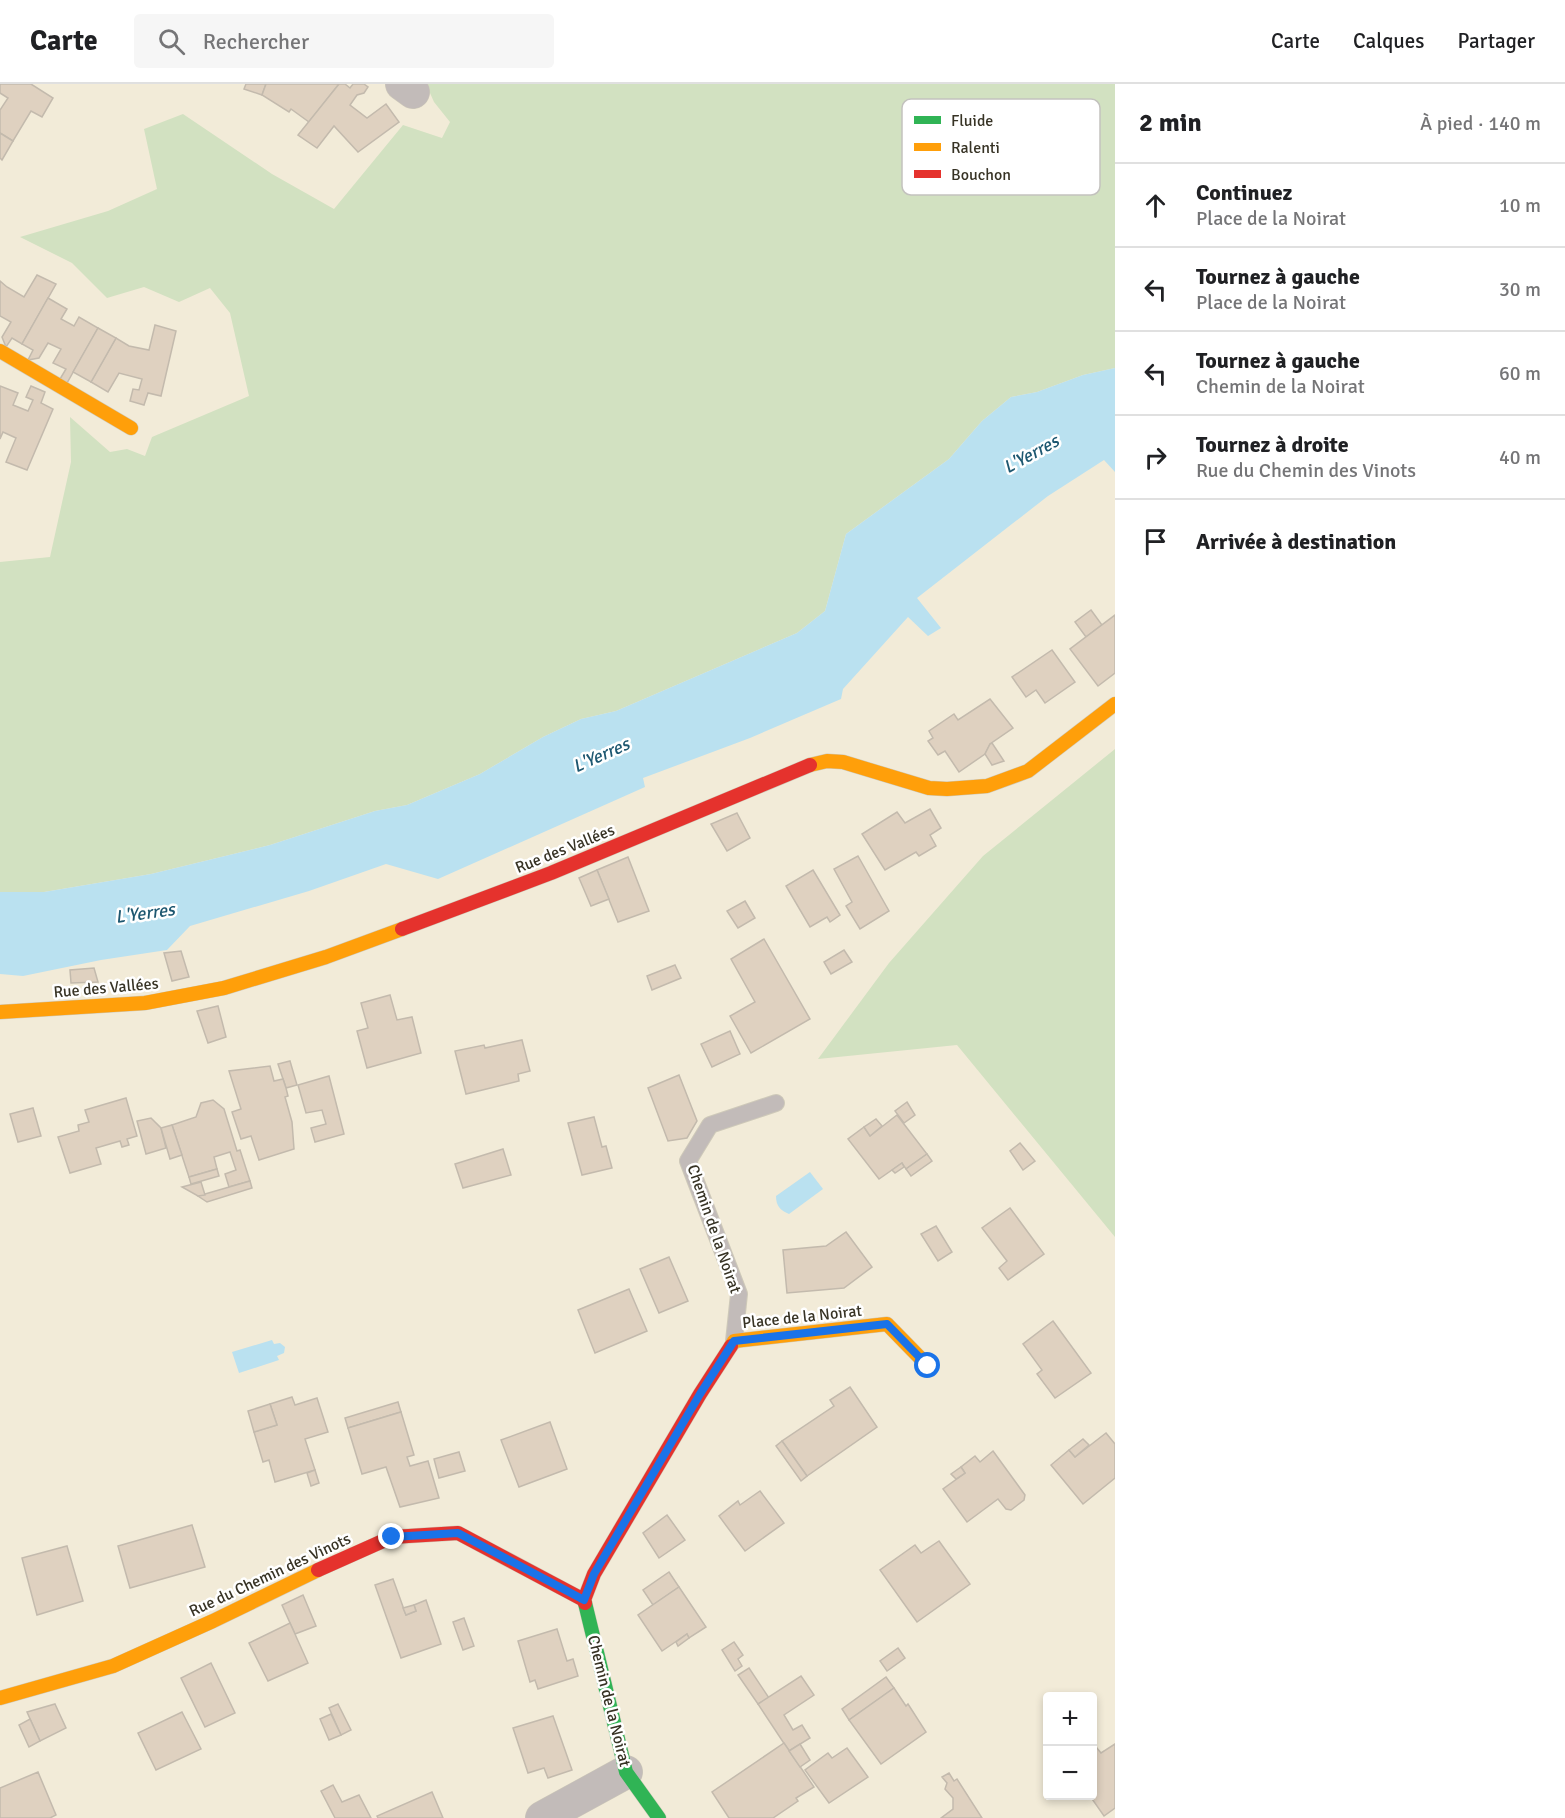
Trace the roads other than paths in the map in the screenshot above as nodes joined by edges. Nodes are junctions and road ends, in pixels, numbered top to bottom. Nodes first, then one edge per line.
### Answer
1 (0, 351) edge
2 (131, 428) dead end
3 (1115, 704) edge
4 (0, 1012) edge
5 (776, 1103) dead end
6 (734, 1341) junction
7 (928, 1366) dead end
8 (584, 1600) junction
9 (0, 1698) edge
10 (626, 1772) junction
11 (542, 1818) edge
12 (659, 1818) edge

1 - 2 street
3 - 4 street, Rue des Vallées
5 - 6 lane, Chemin de la Noirat
6 - 7 street, Place de la Noirat
6 - 8 street, Chemin de la Noirat
8 - 9 street, Rue du Chemin des Vinots
8 - 10 street, Chemin de la Noirat
10 - 11 street
10 - 12 street, Chemin de la Noirat

